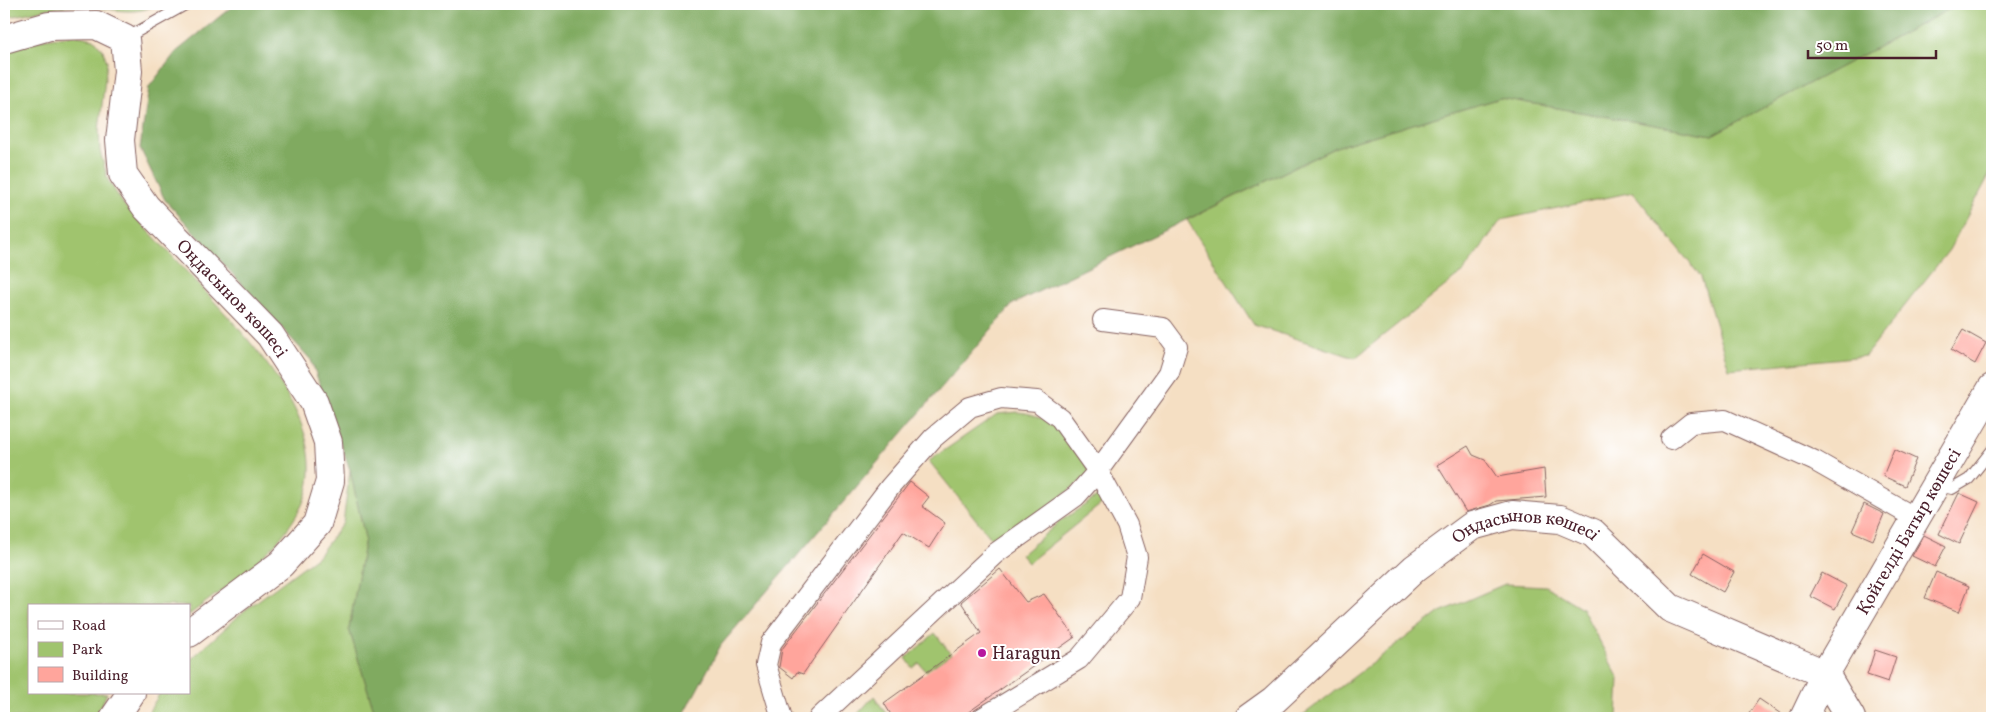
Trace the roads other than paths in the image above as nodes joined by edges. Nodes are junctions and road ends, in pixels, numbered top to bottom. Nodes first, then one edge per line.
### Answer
1 (187, 4) edge
2 (4, 39) edge
3 (125, 39) junction
4 (1103, 320) dead end
5 (1992, 388) edge
6 (1671, 439) dead end
7 (1992, 450) edge
8 (1098, 471) junction
9 (1937, 486) junction
10 (1917, 519) junction
11 (190, 632) edge
12 (1825, 674) junction
13 (130, 694) edge
14 (114, 718) edge
15 (782, 718) edge
16 (819, 718) edge
17 (982, 718) edge
18 (1249, 718) edge
19 (1804, 718) edge
20 (1851, 718) edge

1 - 3 lane
2 - 3 street
3 - 11 street, Оңдасынов көшесі
4 - 8 street
5 - 9 street, Қойгелді Батыр көшесі
6 - 10 street
7 - 9 lane
8 - 15 street
8 - 16 street
8 - 17 street
9 - 10 street, Қойгелді Батыр көшесі
10 - 12 street, Қойгелді Батыр көшесі
12 - 18 street, Оңдасынов көшесі
12 - 19 street, Қойгелді Батыр көшесі
12 - 20 street
13 - 14 street

